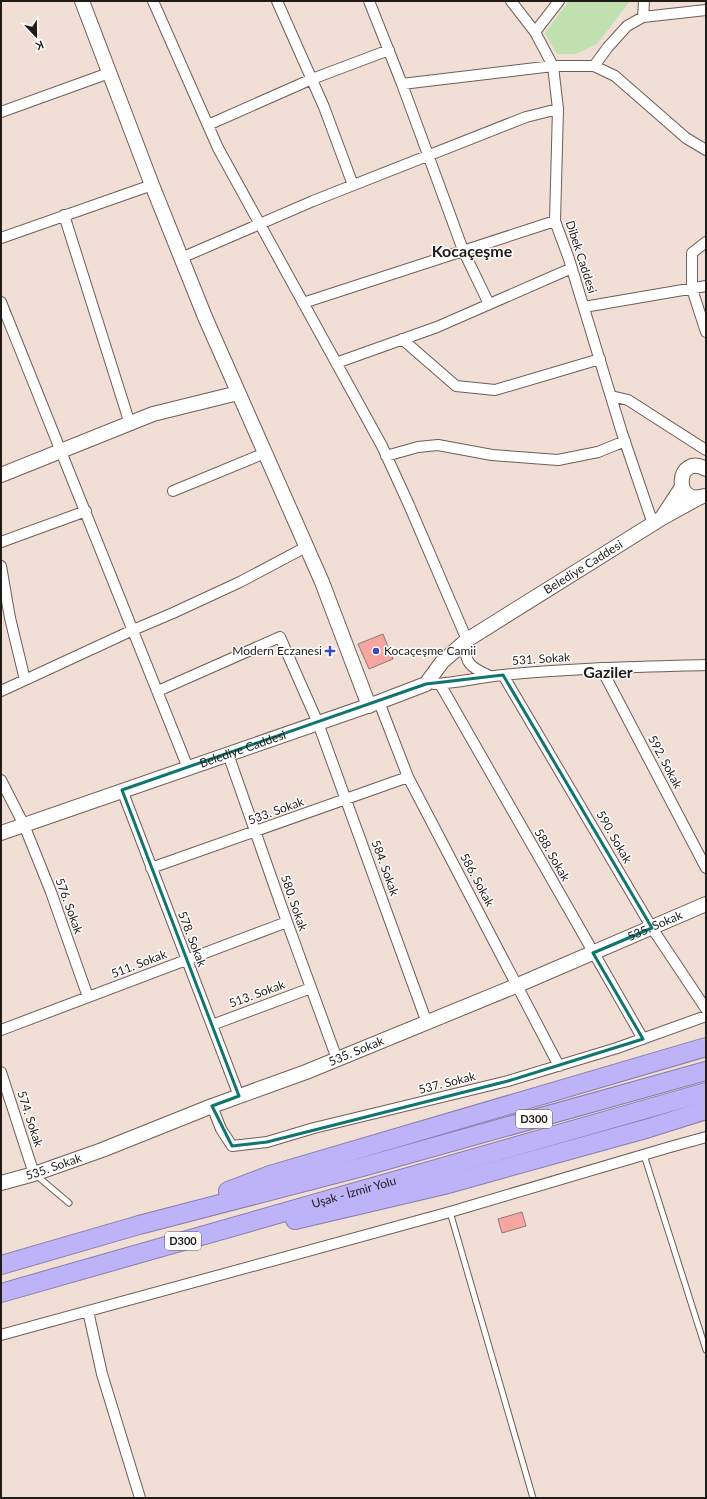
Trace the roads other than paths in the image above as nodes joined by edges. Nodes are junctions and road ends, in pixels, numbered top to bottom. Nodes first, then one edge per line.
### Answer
1 (82, 1) edge
2 (152, 1) edge
3 (277, 1) edge
4 (369, 1) edge
5 (511, 1) edge
6 (559, 1) edge
7 (644, 1) edge
8 (706, 10) edge
9 (643, 17) junction
10 (534, 32) junction
11 (389, 50) junction
12 (553, 66) junction
13 (594, 66) junction
14 (109, 73) junction
15 (312, 79) junction
16 (402, 84) junction
17 (558, 109) junction
18 (1, 112) edge
19 (208, 125) junction
20 (706, 150) edge
21 (429, 155) junction
22 (152, 185) junction
23 (353, 186) junction
24 (64, 215) junction
25 (555, 221) junction
26 (260, 224) junction
27 (1, 238) edge
28 (706, 242) edge
29 (463, 250) junction
30 (181, 258) junction
31 (572, 268) junction
32 (706, 286) edge
33 (692, 289) junction
34 (1, 302) edge
35 (303, 303) junction
36 (489, 304) junction
37 (584, 307) junction
38 (706, 332) edge
39 (402, 339) junction
40 (600, 359) junction
41 (336, 363) junction
42 (238, 393) junction
43 (611, 396) junction
44 (130, 424) junction
45 (625, 441) junction
46 (706, 450) edge
47 (61, 451) junction
48 (265, 453) junction
49 (386, 456) junction
50 (704, 463) edge
51 (1, 475) edge
52 (682, 487) junction
53 (173, 491) dead end
54 (703, 496) edge
55 (86, 511) junction
56 (657, 521) junction
57 (1, 542) edge
58 (306, 547) junction
59 (1, 566) edge
60 (133, 630) junction
61 (467, 640) junction
62 (706, 665) edge
63 (601, 668) junction
64 (503, 675) junction
65 (490, 676) junction
66 (25, 680) junction
67 (433, 684) junction
68 (1, 691) edge
69 (158, 691) junction
70 (374, 704) junction
71 (318, 723) junction
72 (228, 754) junction
73 (188, 768) junction
74 (408, 777) junction
75 (1, 780) edge
76 (122, 790) junction
77 (346, 799) junction
78 (24, 825) junction
79 (255, 832) junction
80 (1, 833) edge
81 (151, 868) junction
82 (706, 868) edge
83 (706, 904) edge
84 (287, 922) junction
85 (652, 928) junction
86 (593, 953) junction
87 (186, 960) junction
88 (518, 985) junction
89 (311, 988) junction
90 (88, 997) junction
91 (706, 1009) edge
92 (706, 1016) edge
93 (427, 1022) junction
94 (212, 1025) junction
95 (1, 1030) edge
96 (643, 1039) junction
97 (706, 1047) edge
98 (337, 1059) junction
99 (559, 1066) junction
100 (706, 1071) edge
101 (1, 1072) edge
102 (706, 1092) edge
103 (240, 1096) junction
104 (212, 1106) junction
105 (706, 1110) edge
106 (706, 1137) edge
107 (644, 1155) junction
108 (34, 1174) junction
109 (1, 1183) edge
110 (69, 1203) dead end
111 (450, 1212) junction
112 (139, 1225) junction
113 (229, 1228) junction
114 (1, 1265) edge
115 (1, 1293) edge
116 (88, 1311) junction
117 (1, 1335) edge
118 (706, 1350) edge
119 (140, 1498) edge
120 (533, 1498) edge

1 - 14 street
2 - 19 street
3 - 15 street
4 - 11 street
5 - 10 street, Dibek Caddesi
6 - 10 street
7 - 9 street
8 - 9 street
9 - 13 street
10 - 12 street, Dibek Caddesi
11 - 15 street
11 - 16 street
12 - 13 street
12 - 16 street
12 - 17 street, Dibek Caddesi
13 - 20 street
14 - 18 street
14 - 22 street
15 - 19 street
15 - 23 street
16 - 21 street
17 - 21 street
17 - 25 street, Dibek Caddesi
19 - 26 street
21 - 23 street
21 - 29 street
22 - 24 street
22 - 30 street
23 - 26 street
24 - 27 street
24 - 44 street
25 - 29 street
25 - 31 street, Dibek Caddesi
26 - 30 street
26 - 35 street
28 - 33 street
29 - 35 street
29 - 36 street
30 - 42 street
31 - 36 street
31 - 37 street, Dibek Caddesi
32 - 33 street
33 - 37 street
33 - 38 street
34 - 47 street
35 - 41 street
36 - 39 street
37 - 40 street, Dibek Caddesi
39 - 40 street
39 - 41 street
40 - 43 street, Dibek Caddesi
41 - 49 street
42 - 44 street
42 - 48 street
43 - 45 street, Dibek Caddesi
43 - 46 street
44 - 47 street
45 - 49 street
45 - 56 street, Dibek Caddesi
47 - 51 street
47 - 55 street
48 - 53 street
48 - 58 street
49 - 61 street
50 - 52 street
52 - 54 street
52 - 56 street
54 - 56 street, Belediye Caddesi
55 - 57 street
55 - 60 street
56 - 61 street, Belediye Caddesi
58 - 60 street
58 - 70 street
59 - 66 street
60 - 66 street
60 - 69 street
61 - 65 street
61 - 67 street, Belediye Caddesi
62 - 63 street, 531. Sokak
63 - 64 street, 531. Sokak
63 - 82 street, 592. Sokak
64 - 65 street, 531. Sokak
64 - 85 street, 590. Sokak
65 - 67 street, 531. Sokak
66 - 68 street
67 - 70 street, Belediye Caddesi
67 - 86 street, 588. Sokak
69 - 71 street, 584. Sokak
69 - 73 street
70 - 71 street, Belediye Caddesi
70 - 74 street, 586. Sokak
71 - 72 street, Belediye Caddesi
71 - 77 street, 584. Sokak
72 - 73 street, Belediye Caddesi
72 - 79 street, 580. Sokak
73 - 76 street, Belediye Caddesi
74 - 77 street, 533. Sokak
74 - 88 street, 586. Sokak
75 - 78 street, 576. Sokak
76 - 78 street, Belediye Caddesi
76 - 81 street, 578. Sokak
77 - 79 street, 533. Sokak
77 - 93 street, 584. Sokak
78 - 80 street, Belediye Caddesi
78 - 90 street, 576. Sokak
79 - 81 street, 533. Sokak
79 - 84 street, 580. Sokak
81 - 87 street, 578. Sokak
83 - 85 street, 535. Sokak
84 - 87 street, 511. Sokak
84 - 89 street, 580. Sokak
85 - 86 street, 535. Sokak
85 - 91 street, 590. Sokak
86 - 88 street, 535. Sokak
86 - 96 street, 588. Sokak
87 - 90 street, 511. Sokak
87 - 94 street, 578. Sokak
88 - 93 street, 535. Sokak
88 - 99 street, 586. Sokak
89 - 94 street, 513. Sokak
89 - 98 street, 580. Sokak
90 - 95 street, 511. Sokak
92 - 96 street, 537. Sokak
93 - 98 street, 535. Sokak
94 - 103 street, 578. Sokak
96 - 99 street, 537. Sokak
97 - 112 highway
98 - 103 street, 535. Sokak
99 - 104 street, 537. Sokak
100 - 112 highway, Uşak - İzmir Yolu / D300
101 - 108 street, 574. Sokak
102 - 113 highway, Uşak - İzmir Yolu / D300
103 - 104 street, 535. Sokak
104 - 108 street, 535. Sokak
105 - 113 highway
106 - 107 street
107 - 111 street
107 - 118 lane
108 - 109 street, 535. Sokak
108 - 110 lane
111 - 116 street
111 - 120 lane
112 - 114 highway, Uşak - İzmir Yolu / D300
113 - 115 highway, Uşak - İzmir Yolu / D300
116 - 117 street
116 - 119 street

